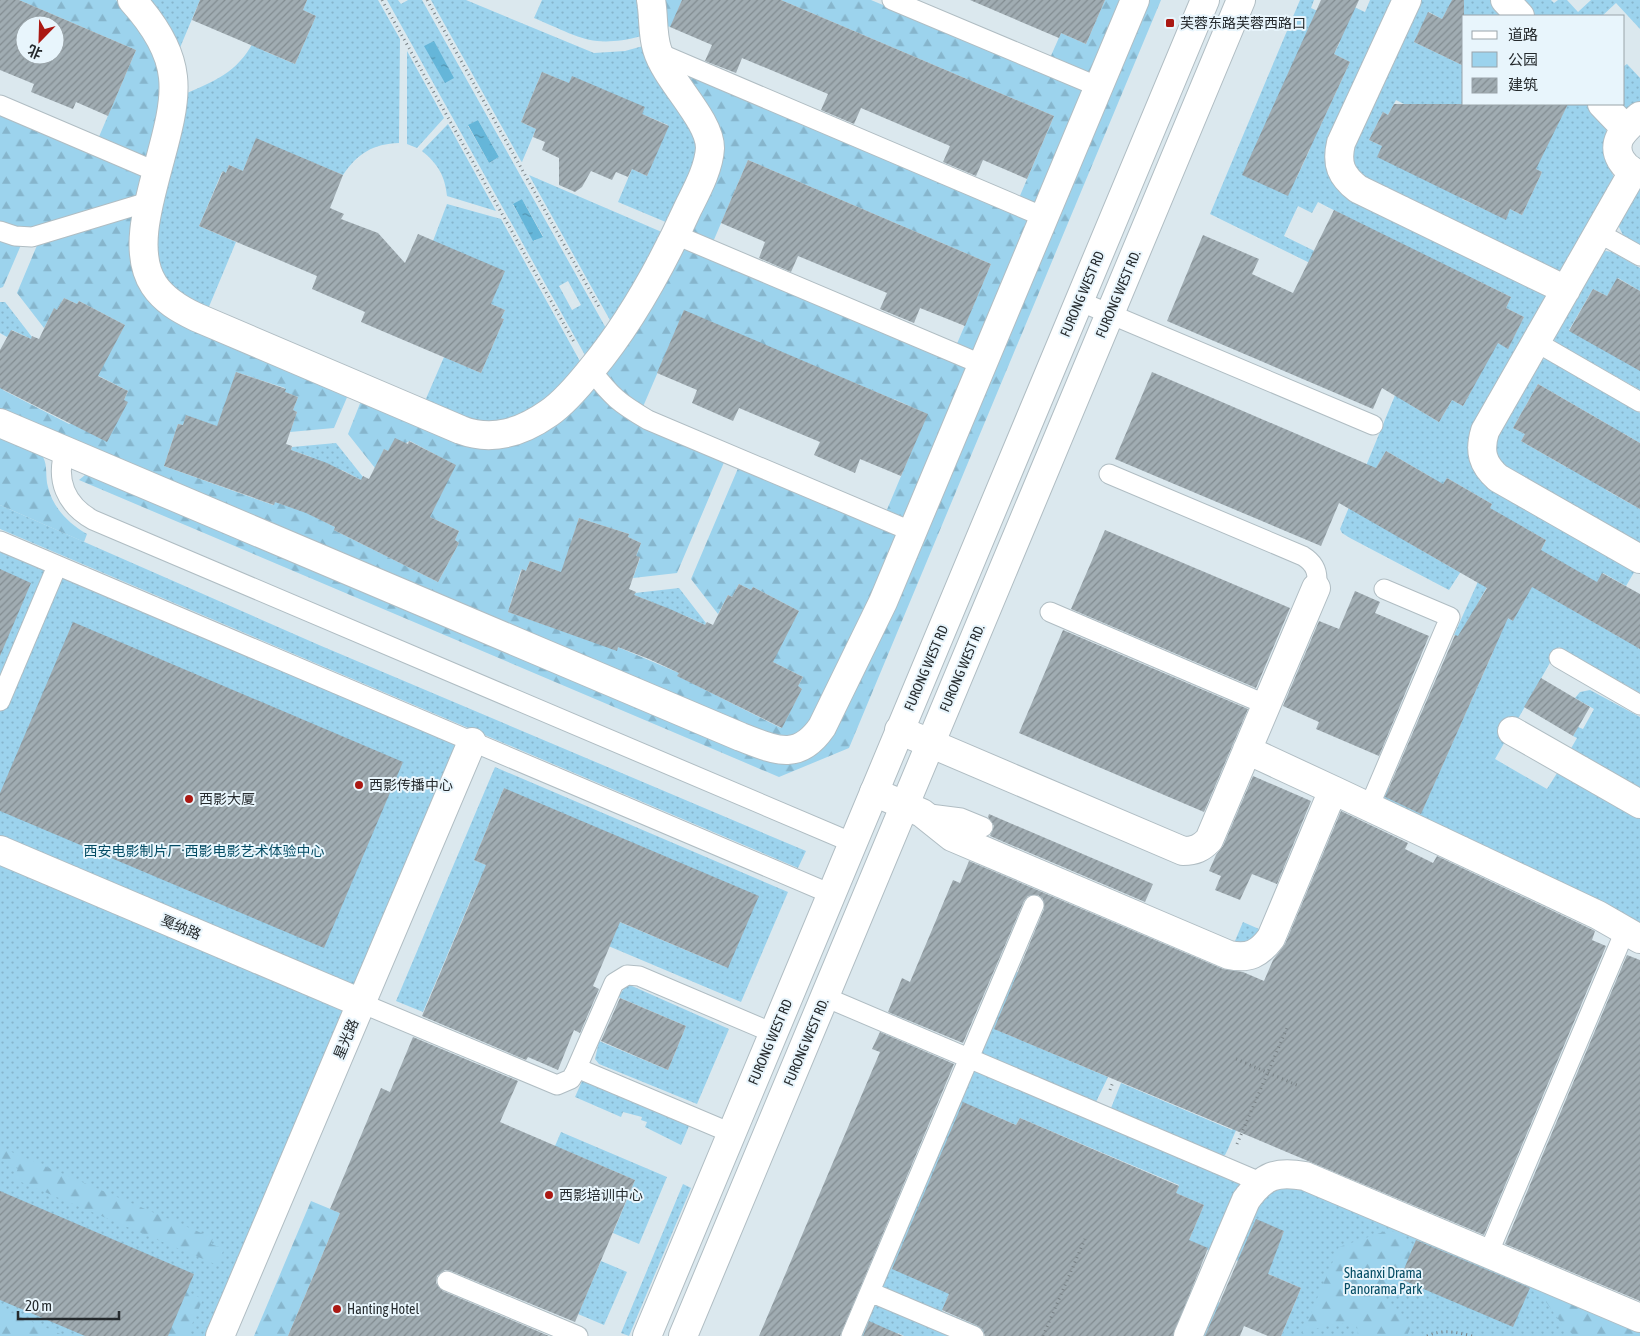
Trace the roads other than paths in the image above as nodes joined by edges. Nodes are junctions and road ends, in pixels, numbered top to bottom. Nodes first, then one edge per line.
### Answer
1 (132, 0) edge
2 (651, 0) edge
3 (892, 0) edge
4 (1135, 0) edge
5 (1205, 0) edge
6 (1241, 0) edge
7 (1407, 0) edge
8 (1505, 0) edge
9 (1519, 15) edge
10 (658, 53) junction
11 (1099, 87) junction
12 (1604, 105) edge
13 (0, 106) edge
14 (1633, 123) edge
15 (157, 172) junction
16 (1637, 173) edge
17 (151, 201) junction
18 (1044, 217) junction
19 (0, 231) edge
20 (1599, 233) junction
21 (676, 235) junction
22 (1640, 256) edge
23 (1566, 290) junction
24 (1079, 300) junction
25 (1110, 314) junction
26 (1536, 342) junction
27 (983, 365) junction
28 (591, 370) junction
29 (1640, 402) edge
30 (0, 422) edge
31 (1373, 425) dead end
32 (65, 450) junction
33 (1109, 474) dead end
34 (912, 532) dead end
35 (0, 541) edge
36 (1640, 559) edge
37 (57, 566) junction
38 (1316, 588) joint
39 (1384, 589) dead end
40 (1050, 612) dead end
41 (1558, 658) dead end
42 (0, 701) edge
43 (1267, 704) junction
44 (1640, 705) edge
45 (900, 730) junction
46 (1512, 731) dead end
47 (472, 742) junction
48 (930, 743) junction
49 (1247, 750) junction
50 (1333, 790) junction
51 (874, 792) junction
52 (1640, 804) edge
53 (1369, 807) junction
54 (913, 809) junction
55 (983, 827) dead end
56 (853, 843) junction
57 (0, 850) edge
58 (831, 894) junction
59 (1034, 904) dead end
60 (1633, 935) edge
61 (825, 997) junction
62 (361, 1003) junction
63 (773, 1033) junction
64 (969, 1058) junction
65 (577, 1068) junction
66 (732, 1133) junction
67 (1260, 1182) junction
68 (1488, 1254) junction
69 (447, 1281) dead end
70 (870, 1292) junction
71 (1640, 1318) edge
72 (220, 1336) edge
73 (578, 1336) edge
74 (647, 1336) edge
75 (683, 1336) edge
76 (851, 1336) edge
77 (974, 1336) edge
78 (1188, 1336) edge

1 - 15 street
2 - 10 street
3 - 11 lane
4 - 11 street
5 - 24 street, FURONG WEST RD
6 - 25 street, FURONG WEST RD.
7 - 23 street
8 - 9 street
10 - 18 lane
10 - 21 street
11 - 18 street
12 - 14 street
13 - 15 lane
14 - 16 street
15 - 17 street
16 - 20 street
17 - 19 lane
17 - 28 street
18 - 27 street
20 - 22 lane
20 - 23 street
21 - 27 lane
21 - 28 street
23 - 26 street
24 - 25 lane
24 - 45 street, FURONG WEST RD
25 - 31 lane
25 - 48 street, FURONG WEST RD.
26 - 29 lane
26 - 36 street
27 - 32 street
28 - 34 lane
30 - 32 street
32 - 56 lane
33 - 38 lane
35 - 37 lane
37 - 42 lane
37 - 47 lane
38 - 43 street
39 - 53 lane
40 - 43 lane
41 - 44 lane
43 - 49 street
45 - 48 street
45 - 51 street, FURONG WEST RD
46 - 52 street
47 - 58 lane
47 - 62 street, 星光路
48 - 49 street
48 - 54 street, FURONG WEST RD.
49 - 50 street
50 - 53 street
50 - 54 street
51 - 54 street
51 - 56 street, FURONG WEST RD
53 - 60 street
54 - 55 lane
54 - 61 street, FURONG WEST RD.
56 - 58 street, FURONG WEST RD
57 - 62 street, 戛纳路
58 - 63 street, FURONG WEST RD
59 - 64 lane
60 - 68 lane
61 - 64 lane
61 - 75 street, FURONG WEST RD.
62 - 65 lane
62 - 72 street, 星光路
63 - 65 lane
63 - 66 street, FURONG WEST RD
64 - 67 lane
64 - 70 lane
65 - 66 lane
66 - 74 street, FURONG WEST RD
67 - 68 street
67 - 78 street
68 - 71 street
69 - 73 lane
70 - 76 lane
70 - 77 lane

